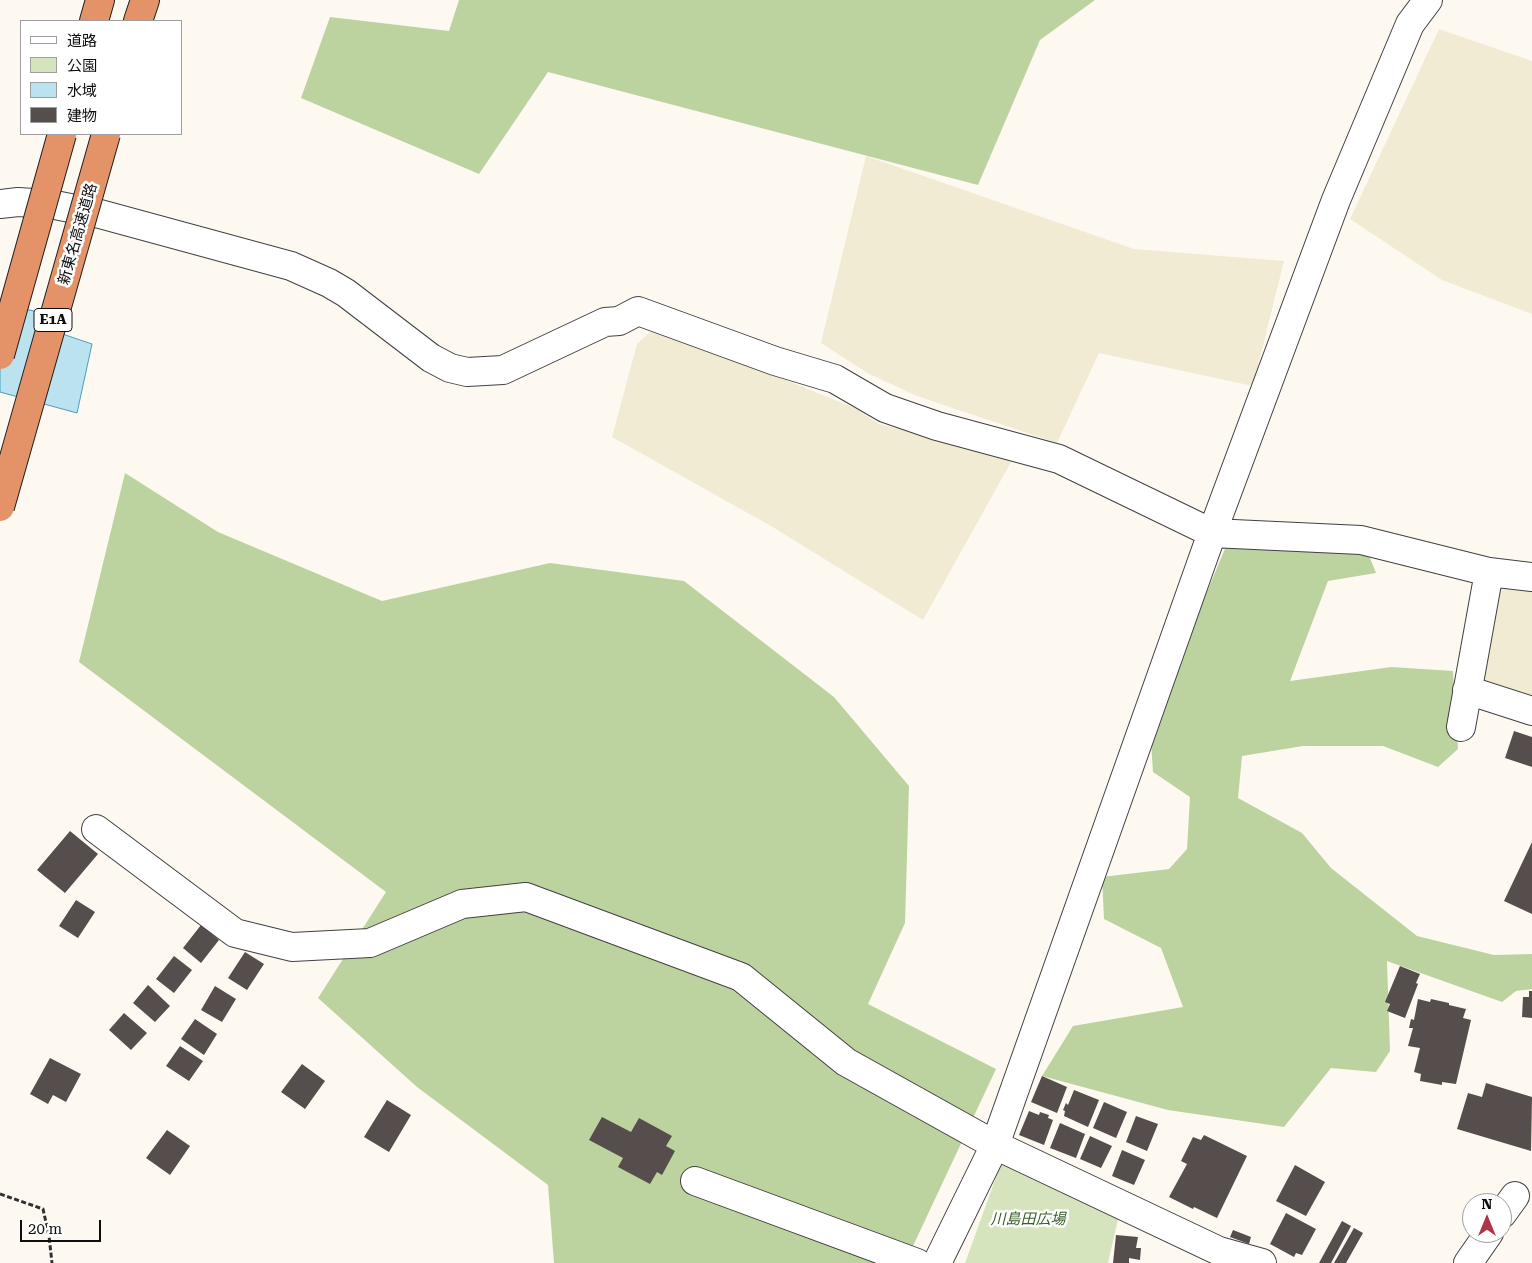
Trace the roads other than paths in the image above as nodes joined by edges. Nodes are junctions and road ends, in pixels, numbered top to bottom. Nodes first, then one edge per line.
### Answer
1 (100, 0) edge
2 (144, 0) edge
3 (1428, 0) edge
4 (94, 20) edge
5 (138, 20) edge
6 (62, 135) edge
7 (106, 135) edge
8 (0, 204) edge
9 (0, 355) edge
10 (0, 507) edge
11 (1212, 533) junction
12 (1489, 572) junction
13 (1532, 577) edge
14 (1467, 690) junction
15 (1532, 712) edge
16 (1461, 727) dead end
17 (96, 829) dead end
18 (995, 1145) junction
19 (695, 1181) dead end
20 (1482, 1243) edge
21 (917, 1263) edge
22 (937, 1263) edge
23 (1262, 1263) edge
24 (1468, 1263) edge

1 - 4 highway
2 - 5 highway
3 - 11 street
6 - 9 highway, E1A, bridge
7 - 10 highway, 新東名高速道路 / E1A, bridge
8 - 11 street
11 - 12 street
11 - 18 street
12 - 13 street
12 - 14 street
14 - 15 street
14 - 16 street
17 - 18 street
18 - 22 street
18 - 23 street
19 - 21 street
20 - 24 street

